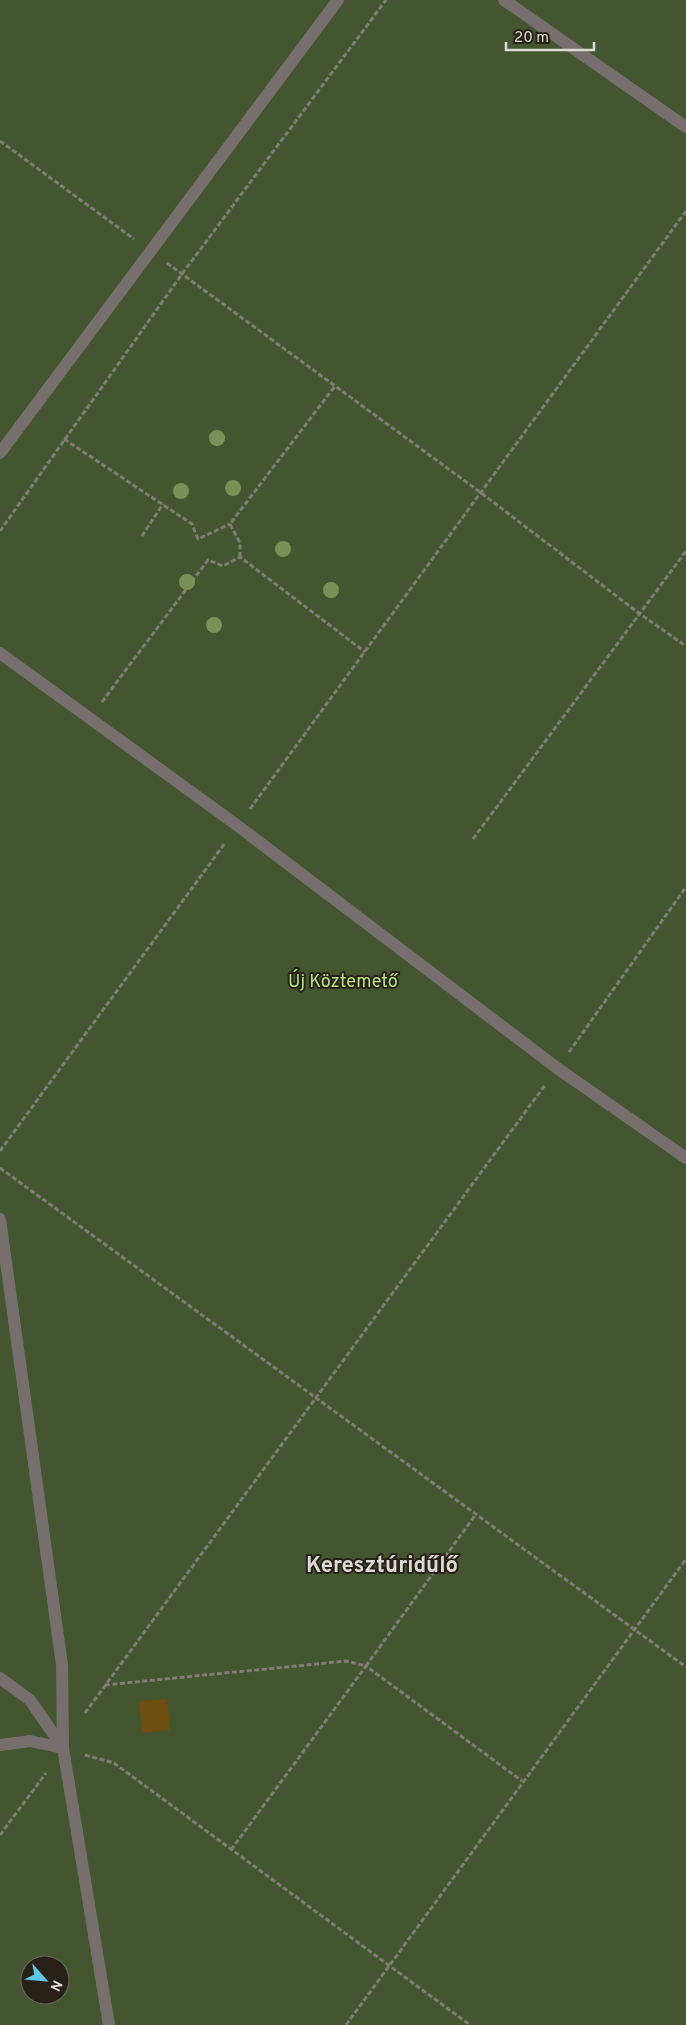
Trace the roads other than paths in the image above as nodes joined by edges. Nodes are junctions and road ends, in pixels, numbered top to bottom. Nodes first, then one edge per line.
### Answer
1 (338, 0) edge
2 (504, 0) edge
3 (686, 127) edge
4 (0, 453) edge
5 (0, 653) edge
6 (686, 1158) edge
7 (0, 1219) edge
8 (0, 1678) edge
9 (0, 1745) edge
10 (63, 1748) junction
11 (109, 2025) edge

1 - 4 lane
2 - 3 lane
5 - 6 lane
7 - 10 lane
8 - 10 lane
9 - 10 lane
10 - 11 lane

